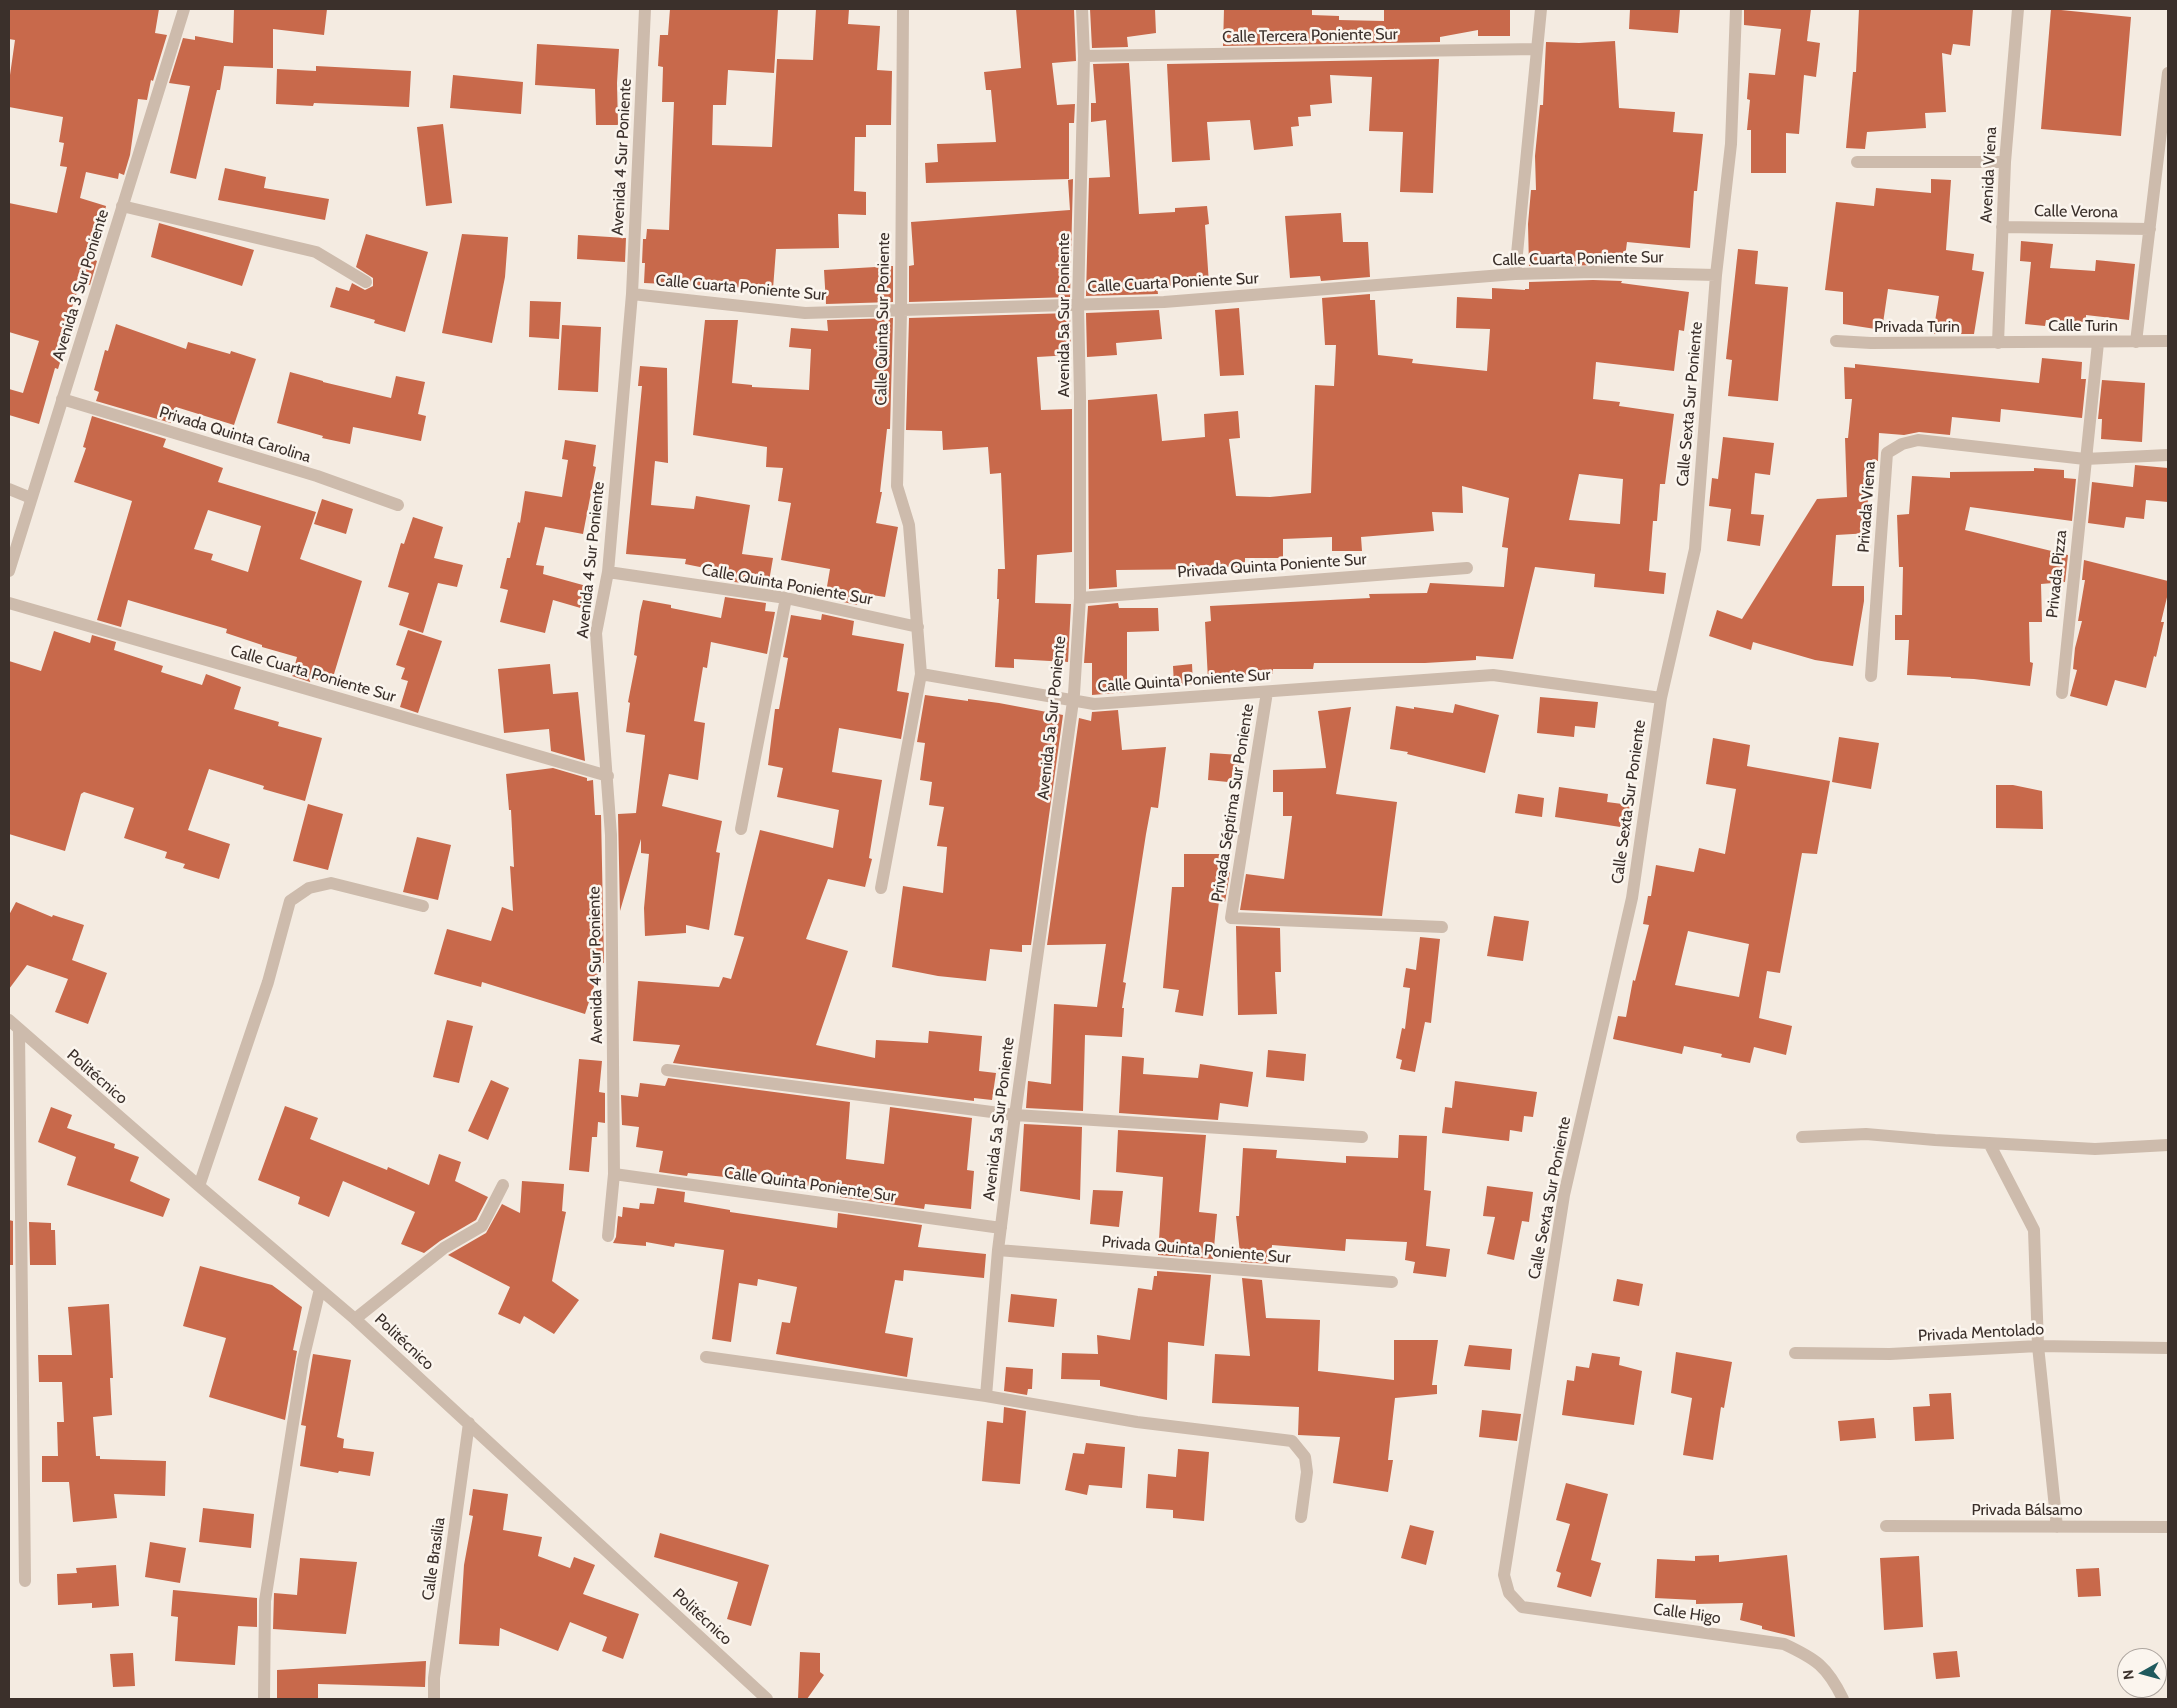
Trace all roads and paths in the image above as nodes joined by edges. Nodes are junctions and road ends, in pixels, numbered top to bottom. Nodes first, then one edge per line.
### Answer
1 (184, 9) edge
2 (645, 9) edge
3 (903, 9) edge
4 (1082, 9) edge
5 (1541, 9) edge
6 (1736, 9) edge
7 (2018, 9) edge
8 (1537, 49) junction
9 (1084, 56) junction
10 (2168, 73) edge
11 (2163, 159) edge
12 (1857, 162) dead end
13 (2005, 162) junction
14 (122, 206) junction
15 (2002, 227) junction
16 (2150, 229) junction
17 (1515, 274) junction
18 (1716, 275) junction
19 (366, 282) dead end
20 (632, 294) junction
21 (1078, 304) junction
22 (900, 312) junction
23 (1836, 341) dead end
24 (2168, 341) edge
25 (2136, 342) junction
26 (1998, 343) junction
27 (2098, 343) junction
28 (62, 399) junction
29 (2168, 455) edge
30 (2085, 458) junction
31 (9, 489) edge
32 (31, 498) junction
33 (398, 504) dead end
34 (1467, 568) dead end
35 (9, 571) edge
36 (608, 572) junction
37 (786, 598) junction
38 (1080, 598) junction
39 (9, 603) edge
40 (918, 627) junction
41 (921, 674) junction
42 (1871, 676) dead end
43 (1267, 692) junction
44 (2062, 693) dead end
45 (1661, 698) junction
46 (1074, 700) junction
47 (608, 776) junction
48 (741, 828) dead end
49 (880, 888) dead end
50 (423, 906) dead end
51 (1442, 927) dead end
52 (9, 1020) edge
53 (20, 1031) junction
54 (667, 1070) dead end
55 (1015, 1115) junction
56 (1362, 1137) dead end
57 (1802, 1137) dead end
58 (1989, 1143) junction
59 (2168, 1144) edge
60 (614, 1174) junction
61 (503, 1185) dead end
62 (199, 1186) junction
63 (1002, 1228) junction
64 (608, 1236) dead end
65 (998, 1250) junction
66 (1392, 1282) dead end
67 (320, 1289) junction
68 (355, 1319) junction
69 (2038, 1346) junction
70 (2168, 1348) edge
71 (1795, 1353) dead end
72 (706, 1357) dead end
73 (986, 1396) junction
74 (469, 1423) junction
75 (1301, 1517) dead end
76 (1886, 1526) dead end
77 (2056, 1527) junction
78 (2168, 1527) edge
79 (25, 1581) dead end
80 (1509, 1593) joint
81 (264, 1699) edge
82 (434, 1699) edge
83 (767, 1699) edge
84 (1843, 1699) edge

1 - 14 street, Avenida 3 Sur Poniente
2 - 20 street, Avenida 4 Sur Poniente
3 - 22 street, Calle Quinta Sur Poniente
4 - 9 street, Avenida 5a Sur Poniente
5 - 8 street
6 - 18 street, Calle Sexta Sur Poniente
7 - 13 street, Avenida Viena
8 - 9 street, Calle Tercera Poniente Sur
8 - 17 street
9 - 21 street, Avenida 5a Sur Poniente
10 - 11 street
11 - 16 street
12 - 13 street
13 - 15 street, Avenida Viena
14 - 19 street
14 - 28 street, Avenida 3 Sur Poniente
15 - 16 street, Calle Verona
15 - 26 street, Avenida Viena
16 - 25 street
17 - 18 street, Calle Cuarta Poniente Sur
17 - 21 street, Calle Cuarta Poniente Sur
18 - 45 street, Calle Sexta Sur Poniente
20 - 22 street, Calle Cuarta Poniente Sur
20 - 36 street, Avenida 4 Sur Poniente
21 - 22 street, Calle Cuarta Poniente Sur
21 - 38 street, Avenida 5a Sur Poniente
22 - 40 street, Calle Quinta Sur Poniente
23 - 26 street, Privada Turin
24 - 25 street, Calle Turin
25 - 27 street, Calle Turin
26 - 27 street, Calle Turin
27 - 30 street, Privada Pizza
28 - 32 street, Avenida 3 Sur Poniente
28 - 33 street, Privada Quinta Carolina
29 - 30 street
30 - 42 street, Privada Viena
30 - 44 street, Privada Pizza
31 - 32 street
32 - 35 street, Avenida 3 Sur Poniente
34 - 38 street, Privada Quinta Poniente Sur
36 - 37 street, Calle Quinta Poniente Sur
36 - 47 street, Avenida 4 Sur Poniente
37 - 40 street, Calle Quinta Poniente Sur
37 - 48 street
38 - 46 street, Avenida 5a Sur Poniente
39 - 47 street, Calle Cuarta Poniente Sur
40 - 41 street
41 - 46 street, Calle Quinta Poniente Sur
41 - 49 street
43 - 45 street, Calle Quinta Poniente Sur
43 - 46 street, Calle Quinta Poniente Sur
43 - 51 street, Privada Séptima Sur Poniente
45 - 80 street, Calle Sexta Sur Poniente
46 - 55 street, Avenida 5a Sur Poniente
47 - 60 street, Avenida 4 Sur Poniente
50 - 62 street
52 - 53 street, Politécnico
53 - 62 street, Politécnico
53 - 79 street
54 - 55 street
55 - 56 street
55 - 63 street, Avenida 5a Sur Poniente
57 - 58 street
58 - 59 street
58 - 69 street
60 - 63 street, Calle Quinta Poniente Sur
60 - 64 street, Avenida 4 Sur Poniente
61 - 68 street
62 - 67 street, Politécnico
63 - 65 street, Avenida 5a Sur Poniente
65 - 66 street, Privada Quinta Poniente Sur
65 - 73 street, Avenida 5a Sur Poniente
67 - 68 street, Politécnico
67 - 81 street
68 - 74 street, Politécnico
69 - 70 street, Privada Mentolado
69 - 71 street, Privada Mentolado
69 - 77 street
72 - 73 street
73 - 75 street
74 - 82 street, Calle Brasilia
74 - 83 street, Politécnico
76 - 77 street, Privada Bálsamo
77 - 78 street, Privada Bálsamo
80 - 84 street, Calle Higo

